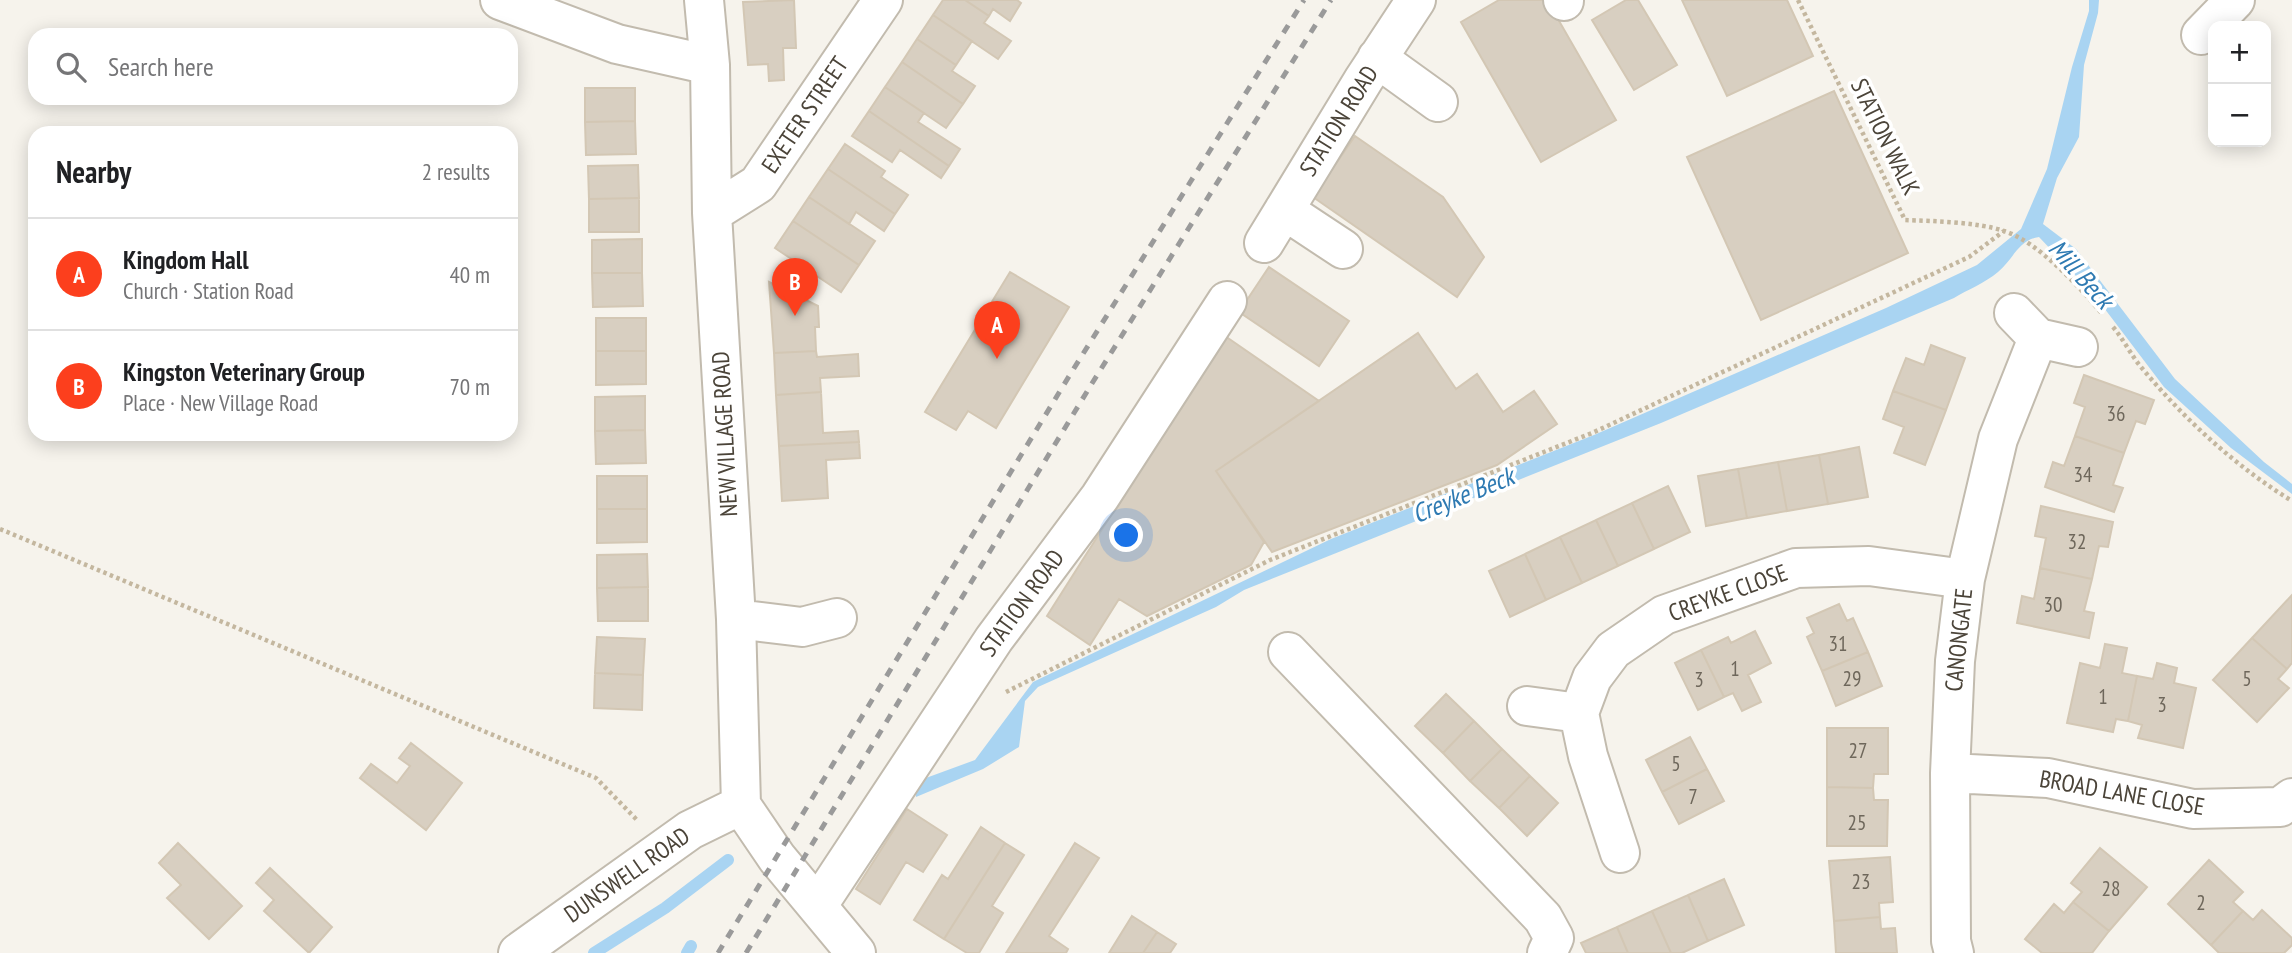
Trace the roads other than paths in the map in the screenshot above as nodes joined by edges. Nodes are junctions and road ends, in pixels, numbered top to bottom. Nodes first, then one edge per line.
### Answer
1 (500, 0) edge
2 (704, 0) edge
3 (883, 0) edge
4 (1416, 0) edge
5 (2235, 0) edge
6 (2200, 35) dead end
7 (1377, 58) junction
8 (710, 65) junction
9 (1438, 102) dead end
10 (1284, 210) junction
11 (712, 213) junction
12 (1264, 243) dead end
13 (1343, 249) dead end
14 (1227, 301) dead end
15 (2078, 347) dead end
16 (1965, 579) junction
17 (837, 618) dead end
18 (736, 619) junction
19 (1288, 652) dead end
20 (1527, 706) dead end
21 (1579, 713) junction
22 (1950, 773) junction
23 (2292, 798) edge
24 (741, 805) junction
25 (1618, 854) dead end
26 (818, 905) junction
27 (518, 953) edge
28 (855, 953) edge
29 (1547, 953) edge
30 (1954, 953) edge

1 - 8 street
2 - 8 street, NEW VILLAGE ROAD
3 - 11 street, EXETER STREET
4 - 7 street, STATION ROAD
5 - 6 street
7 - 9 street
7 - 10 street, STATION ROAD
8 - 11 street, NEW VILLAGE ROAD
10 - 12 street, STATION ROAD
10 - 13 street
11 - 18 street, NEW VILLAGE ROAD
14 - 26 street, STATION ROAD
15 - 16 street, CANONGATE
16 - 21 street, CREYKE CLOSE
16 - 22 street, CANONGATE
17 - 18 street
18 - 24 street, NEW VILLAGE ROAD
19 - 29 street
20 - 21 street
21 - 25 street
22 - 23 street, BROAD LANE CLOSE
22 - 30 street, CANONGATE
24 - 26 street
24 - 27 street, DUNSWELL ROAD
26 - 28 street

